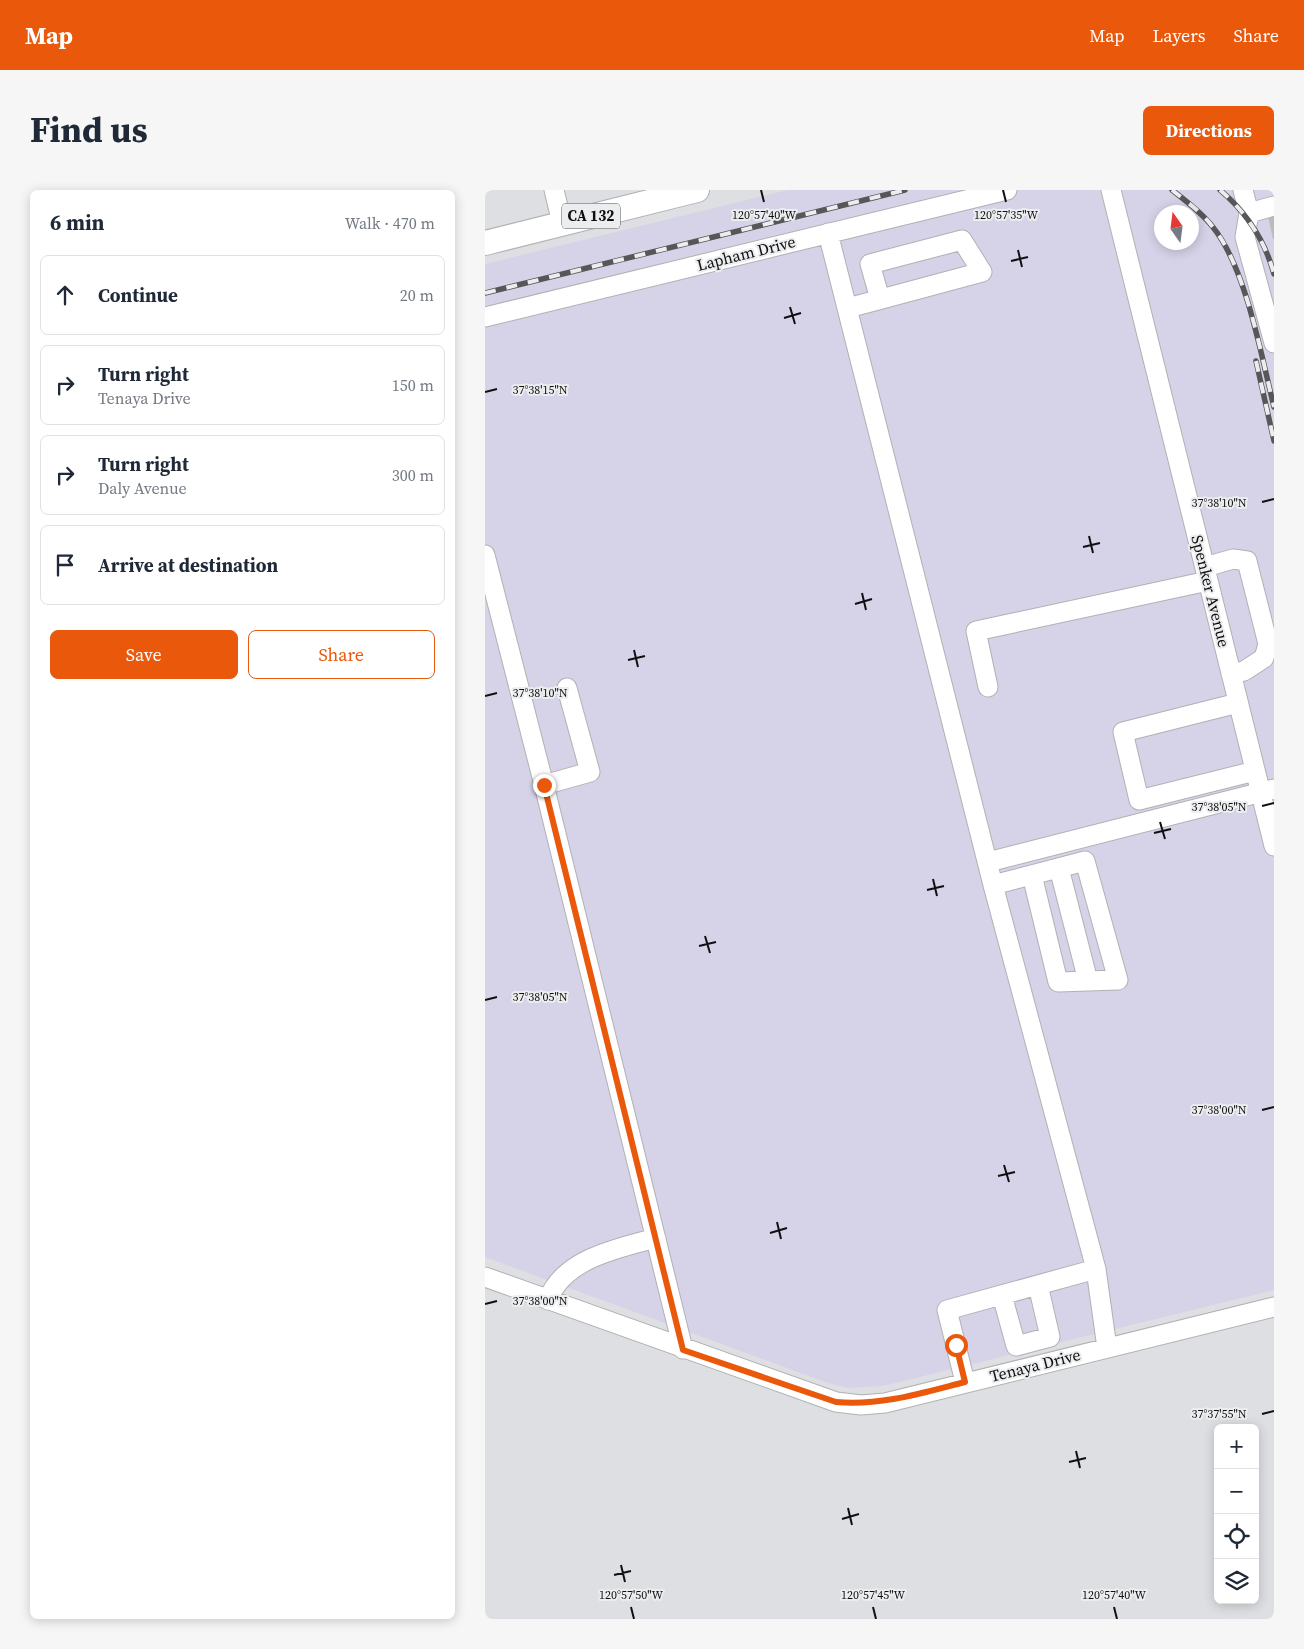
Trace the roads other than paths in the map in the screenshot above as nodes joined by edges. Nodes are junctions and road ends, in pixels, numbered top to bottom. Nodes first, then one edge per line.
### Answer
1 (554, 190) edge
2 (697, 190) edge
3 (1007, 190) edge
4 (1111, 190) edge
5 (1243, 190) edge
6 (1274, 206) edge
7 (1249, 213) junction
8 (562, 223) junction
9 (828, 233) junction
10 (485, 242) edge
11 (880, 299) junction
12 (848, 308) junction
13 (485, 317) edge
14 (1274, 342) edge
15 (485, 555) edge
16 (1206, 574) junction
17 (1231, 674) junction
18 (988, 687) dead end
19 (567, 688) dead end
20 (1238, 703) junction
21 (1255, 771) junction
22 (544, 785) junction
23 (1267, 791) edge
24 (1139, 800) junction
25 (1144, 822) junction
26 (1274, 846) edge
27 (988, 862) junction
28 (1059, 868) junction
29 (1032, 875) junction
30 (993, 884) junction
31 (1088, 981) junction
32 (656, 1238) junction
33 (1096, 1269) junction
34 (485, 1277) edge
35 (1038, 1285) junction
36 (1002, 1295) junction
37 (548, 1300) junction
38 (1274, 1307) edge
39 (1107, 1348) junction
40 (683, 1350) junction
41 (965, 1382) junction

1 - 8 street
2 - 8 main road, CA 132
3 - 9 street, Lapham Drive
4 - 16 street, Spenker Avenue
5 - 7 street
6 - 7 street
7 - 14 street
8 - 10 main road, CA 132
9 - 12 street
9 - 13 street, Lapham Drive
11 - 11 street
11 - 12 street
12 - 27 street
15 - 22 street
16 - 17 street, Spenker Avenue
16 - 17 street
16 - 18 street
17 - 20 street, Spenker Avenue
19 - 22 street
20 - 21 street, Spenker Avenue
20 - 24 street
21 - 23 street, Spenker Avenue
21 - 24 street
22 - 32 street
23 - 25 street
23 - 26 street, Spenker Avenue
24 - 25 street
25 - 27 street
27 - 30 street
28 - 29 street
28 - 31 street
28 - 31 street
29 - 30 street
29 - 31 street
30 - 33 street
32 - 37 street
32 - 40 street
33 - 35 street
33 - 39 street
34 - 37 street, Tenaya Drive
35 - 36 street
35 - 36 street
36 - 41 street
37 - 40 street, Tenaya Drive
38 - 39 street, Tenaya Drive
39 - 41 street, Tenaya Drive
40 - 41 street, Tenaya Drive

